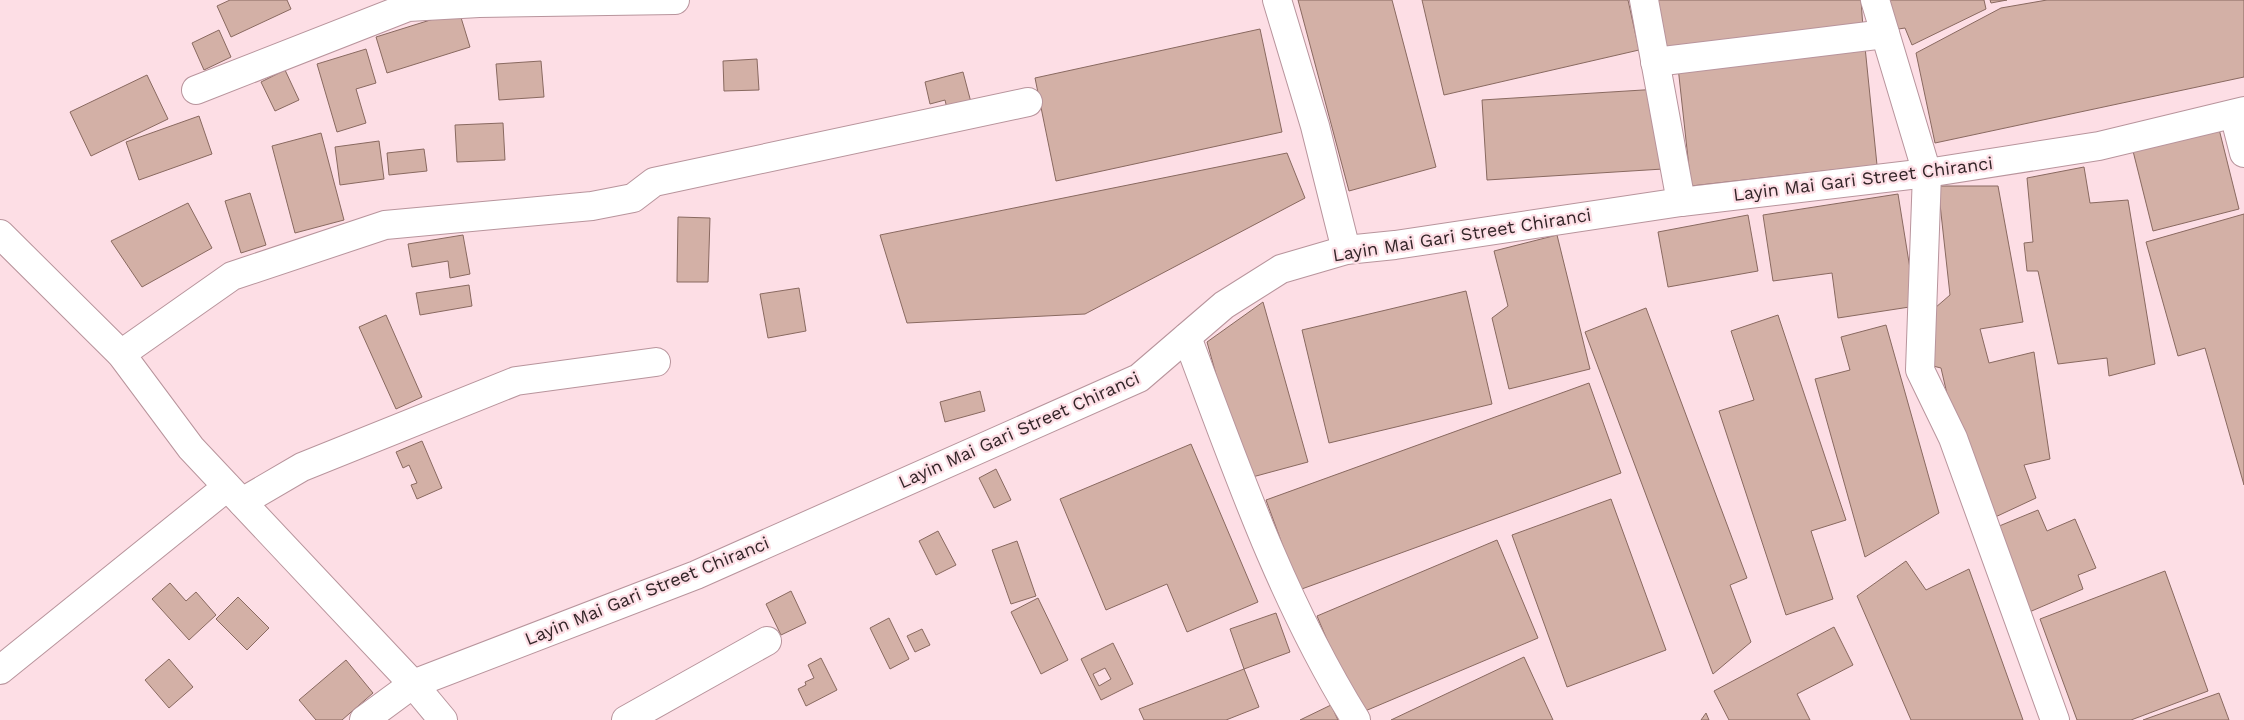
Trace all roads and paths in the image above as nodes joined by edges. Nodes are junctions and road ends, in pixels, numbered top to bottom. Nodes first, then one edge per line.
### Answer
1 (675, 0) edge
2 (1277, 0) edge
3 (1644, 0) edge
4 (1875, 0) edge
5 (1885, 34) junction
6 (1655, 62) junction
7 (196, 90) dead end
8 (1028, 102) dead end
9 (2239, 112) edge
10 (2244, 153) edge
11 (1926, 173) junction
12 (1681, 202) junction
13 (0, 234) edge
14 (1346, 250) junction
15 (1186, 337) junction
16 (121, 354) junction
17 (656, 362) dead end
18 (234, 495) junction
19 (767, 641) dead end
20 (0, 670) edge
21 (413, 684) junction
22 (364, 720) edge
23 (443, 720) edge
24 (626, 720) edge
25 (1356, 720) edge
26 (2055, 720) edge

1 - 7 street
2 - 14 street
3 - 6 street
4 - 5 street
5 - 6 street
5 - 11 street
6 - 12 street
8 - 16 street
9 - 10 street
9 - 11 street, Layin Mai Gari Street Chiranci
11 - 12 street, Layin Mai Gari Street Chiranci
11 - 26 street
12 - 14 street, Layin Mai Gari Street Chiranci
13 - 16 street
14 - 15 street, Layin Mai Gari Street Chiranci
15 - 21 street, Layin Mai Gari Street Chiranci
15 - 25 street
16 - 18 street
17 - 18 street
18 - 20 street
18 - 21 street
19 - 24 street
21 - 22 street, Layin Mai Gari Street Chiranci
21 - 23 street

